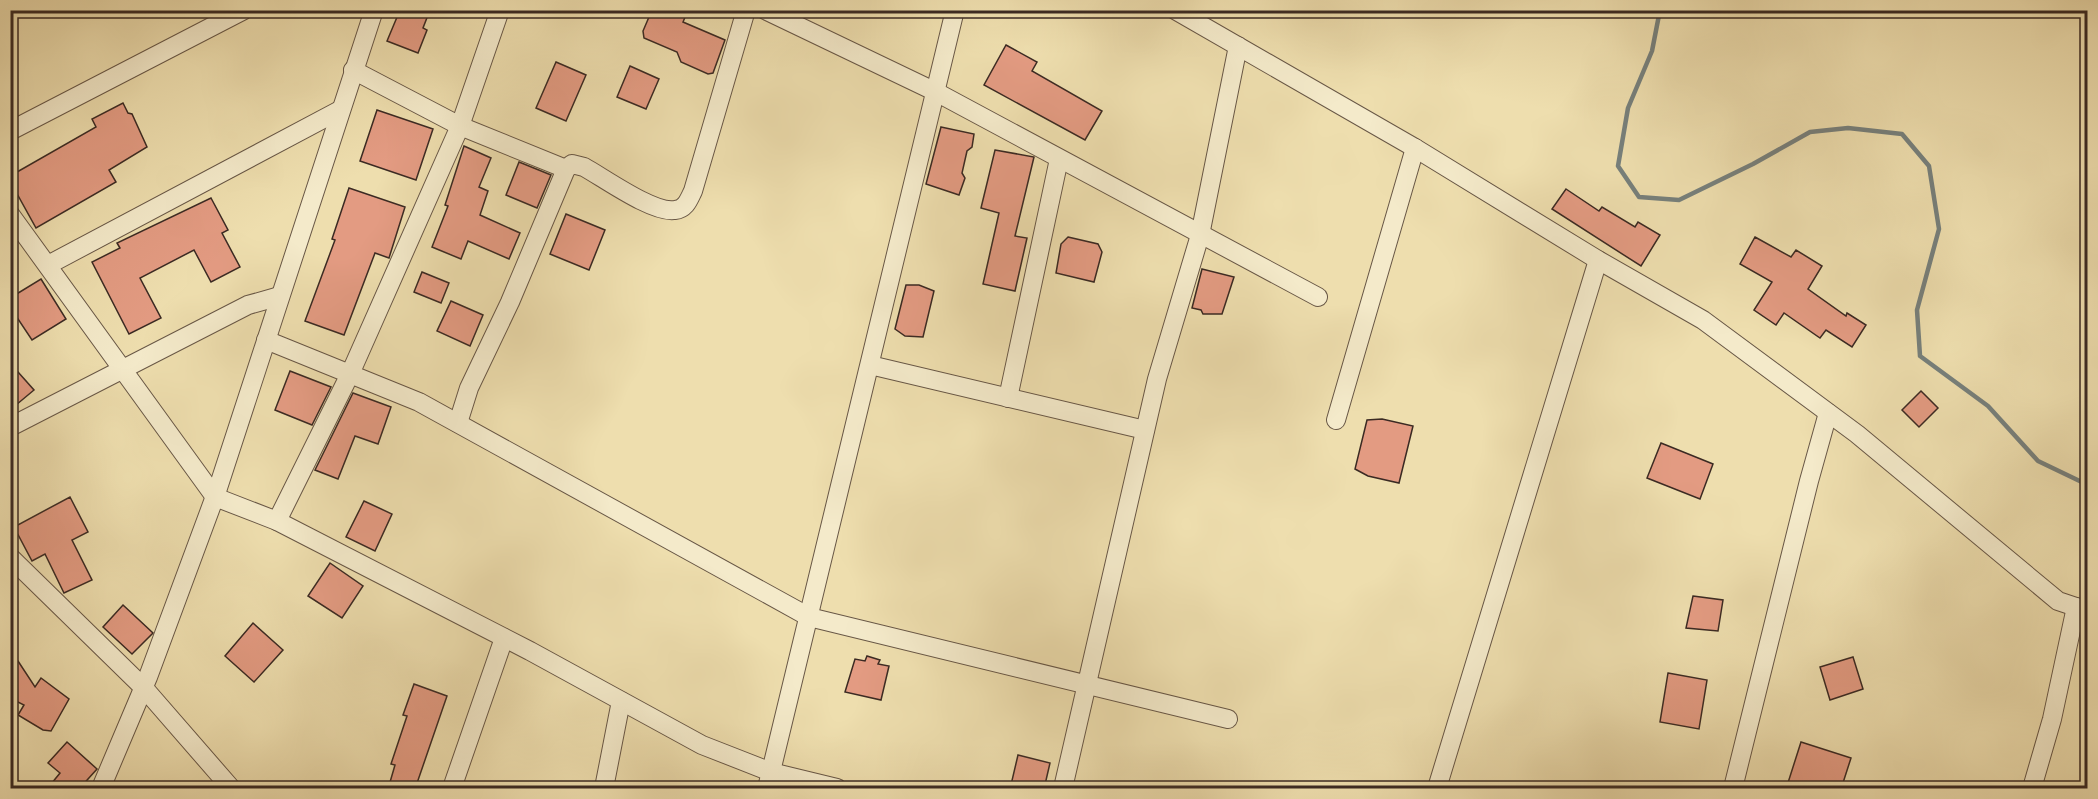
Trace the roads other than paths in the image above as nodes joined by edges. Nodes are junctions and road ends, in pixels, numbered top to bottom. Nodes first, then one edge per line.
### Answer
1 (244, 10) edge
2 (374, 10) edge
3 (500, 10) edge
4 (747, 10) edge
5 (765, 10) edge
6 (955, 10) edge
7 (1175, 10) edge
8 (1238, 46) junction
9 (353, 70) junction
10 (936, 92) junction
11 (340, 110) junction
12 (460, 126) junction
13 (10, 131) edge
14 (1415, 148) junction
15 (1059, 159) junction
16 (566, 169) junction
17 (10, 214) edge
18 (1200, 235) junction
19 (1598, 260) junction
20 (48, 265) junction
21 (280, 296) junction
22 (1318, 297) dead end
23 (266, 340) junction
24 (870, 365) junction
25 (123, 369) junction
26 (350, 374) junction
27 (1008, 398) junction
28 (1828, 412) junction
29 (1336, 420) dead end
30 (458, 423) junction
31 (10, 427) edge
32 (1145, 430) junction
33 (215, 497) junction
34 (277, 521) junction
35 (10, 557) edge
36 (2082, 609) edge
37 (809, 617) junction
38 (504, 638) junction
39 (1089, 685) junction
40 (144, 688) junction
41 (621, 701) junction
42 (1228, 719) dead end
43 (769, 780) edge
44 (101, 789) edge
45 (231, 789) edge
46 (452, 789) edge
47 (604, 789) edge
48 (837, 789) edge
49 (1063, 789) edge
50 (1437, 789) edge
51 (1733, 789) edge
52 (2032, 789) edge

1 - 13 street
2 - 9 street
3 - 12 street
4 - 16 street
5 - 10 street
6 - 10 street
7 - 8 street
8 - 14 street
8 - 18 street
9 - 11 street
9 - 12 street
10 - 15 street
10 - 24 street
11 - 20 street
11 - 21 street
12 - 16 street
12 - 26 street
14 - 19 street
14 - 29 street
15 - 18 street
15 - 27 street
16 - 30 street
17 - 20 street
18 - 22 street
18 - 32 street
19 - 28 street
19 - 50 street
20 - 25 street
21 - 23 street
21 - 25 street
23 - 26 street
23 - 33 street
24 - 27 street
24 - 37 street
25 - 31 street
25 - 33 street
26 - 30 street
26 - 34 street
27 - 32 street
28 - 36 street
28 - 51 street
30 - 37 street
32 - 39 street
33 - 34 street
33 - 40 street
34 - 38 street
35 - 40 street
36 - 52 street
37 - 39 street
37 - 43 street
38 - 41 street
38 - 46 street
39 - 42 street
39 - 49 street
40 - 44 street
40 - 45 street
41 - 43 street
41 - 47 street
43 - 48 street

